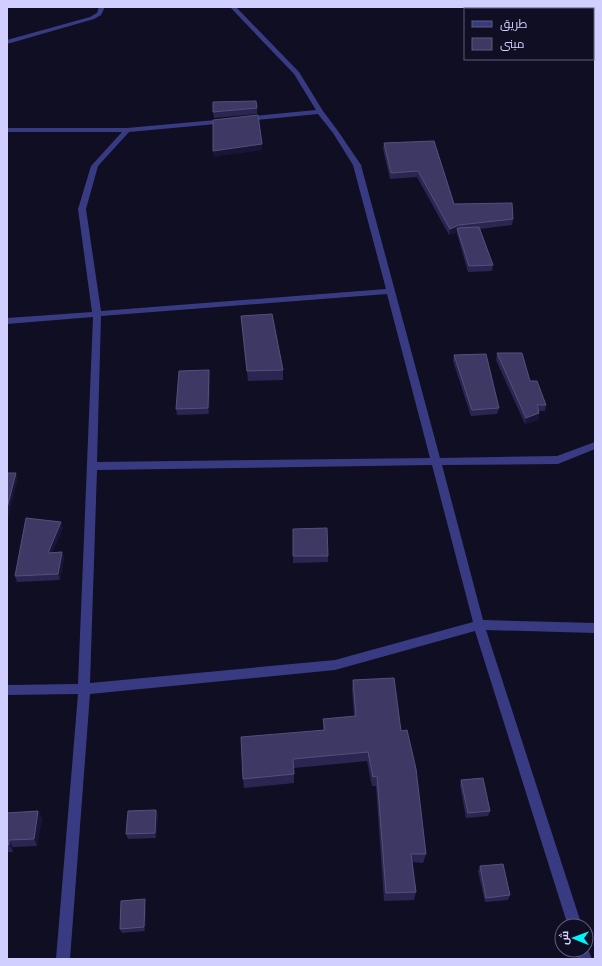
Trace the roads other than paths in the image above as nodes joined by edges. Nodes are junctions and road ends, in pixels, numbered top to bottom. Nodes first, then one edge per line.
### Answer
1 (102, 7) edge
2 (233, 7) edge
3 (7, 42) edge
4 (320, 112) junction
5 (7, 130) edge
6 (127, 130) junction
7 (391, 292) junction
8 (97, 315) junction
9 (7, 321) edge
10 (595, 445) edge
11 (436, 462) junction
12 (92, 466) junction
13 (479, 625) junction
14 (595, 628) edge
15 (84, 689) junction
16 (7, 690) edge
17 (572, 918) edge
18 (62, 959) edge

1 - 3 street
2 - 4 street
4 - 6 street
4 - 7 street
5 - 6 street
6 - 8 street
7 - 8 street
7 - 11 street
8 - 9 street
8 - 12 street
10 - 11 street
11 - 12 street
11 - 13 street
12 - 15 street
13 - 14 street
13 - 15 street
13 - 17 street
15 - 16 street
15 - 18 street

